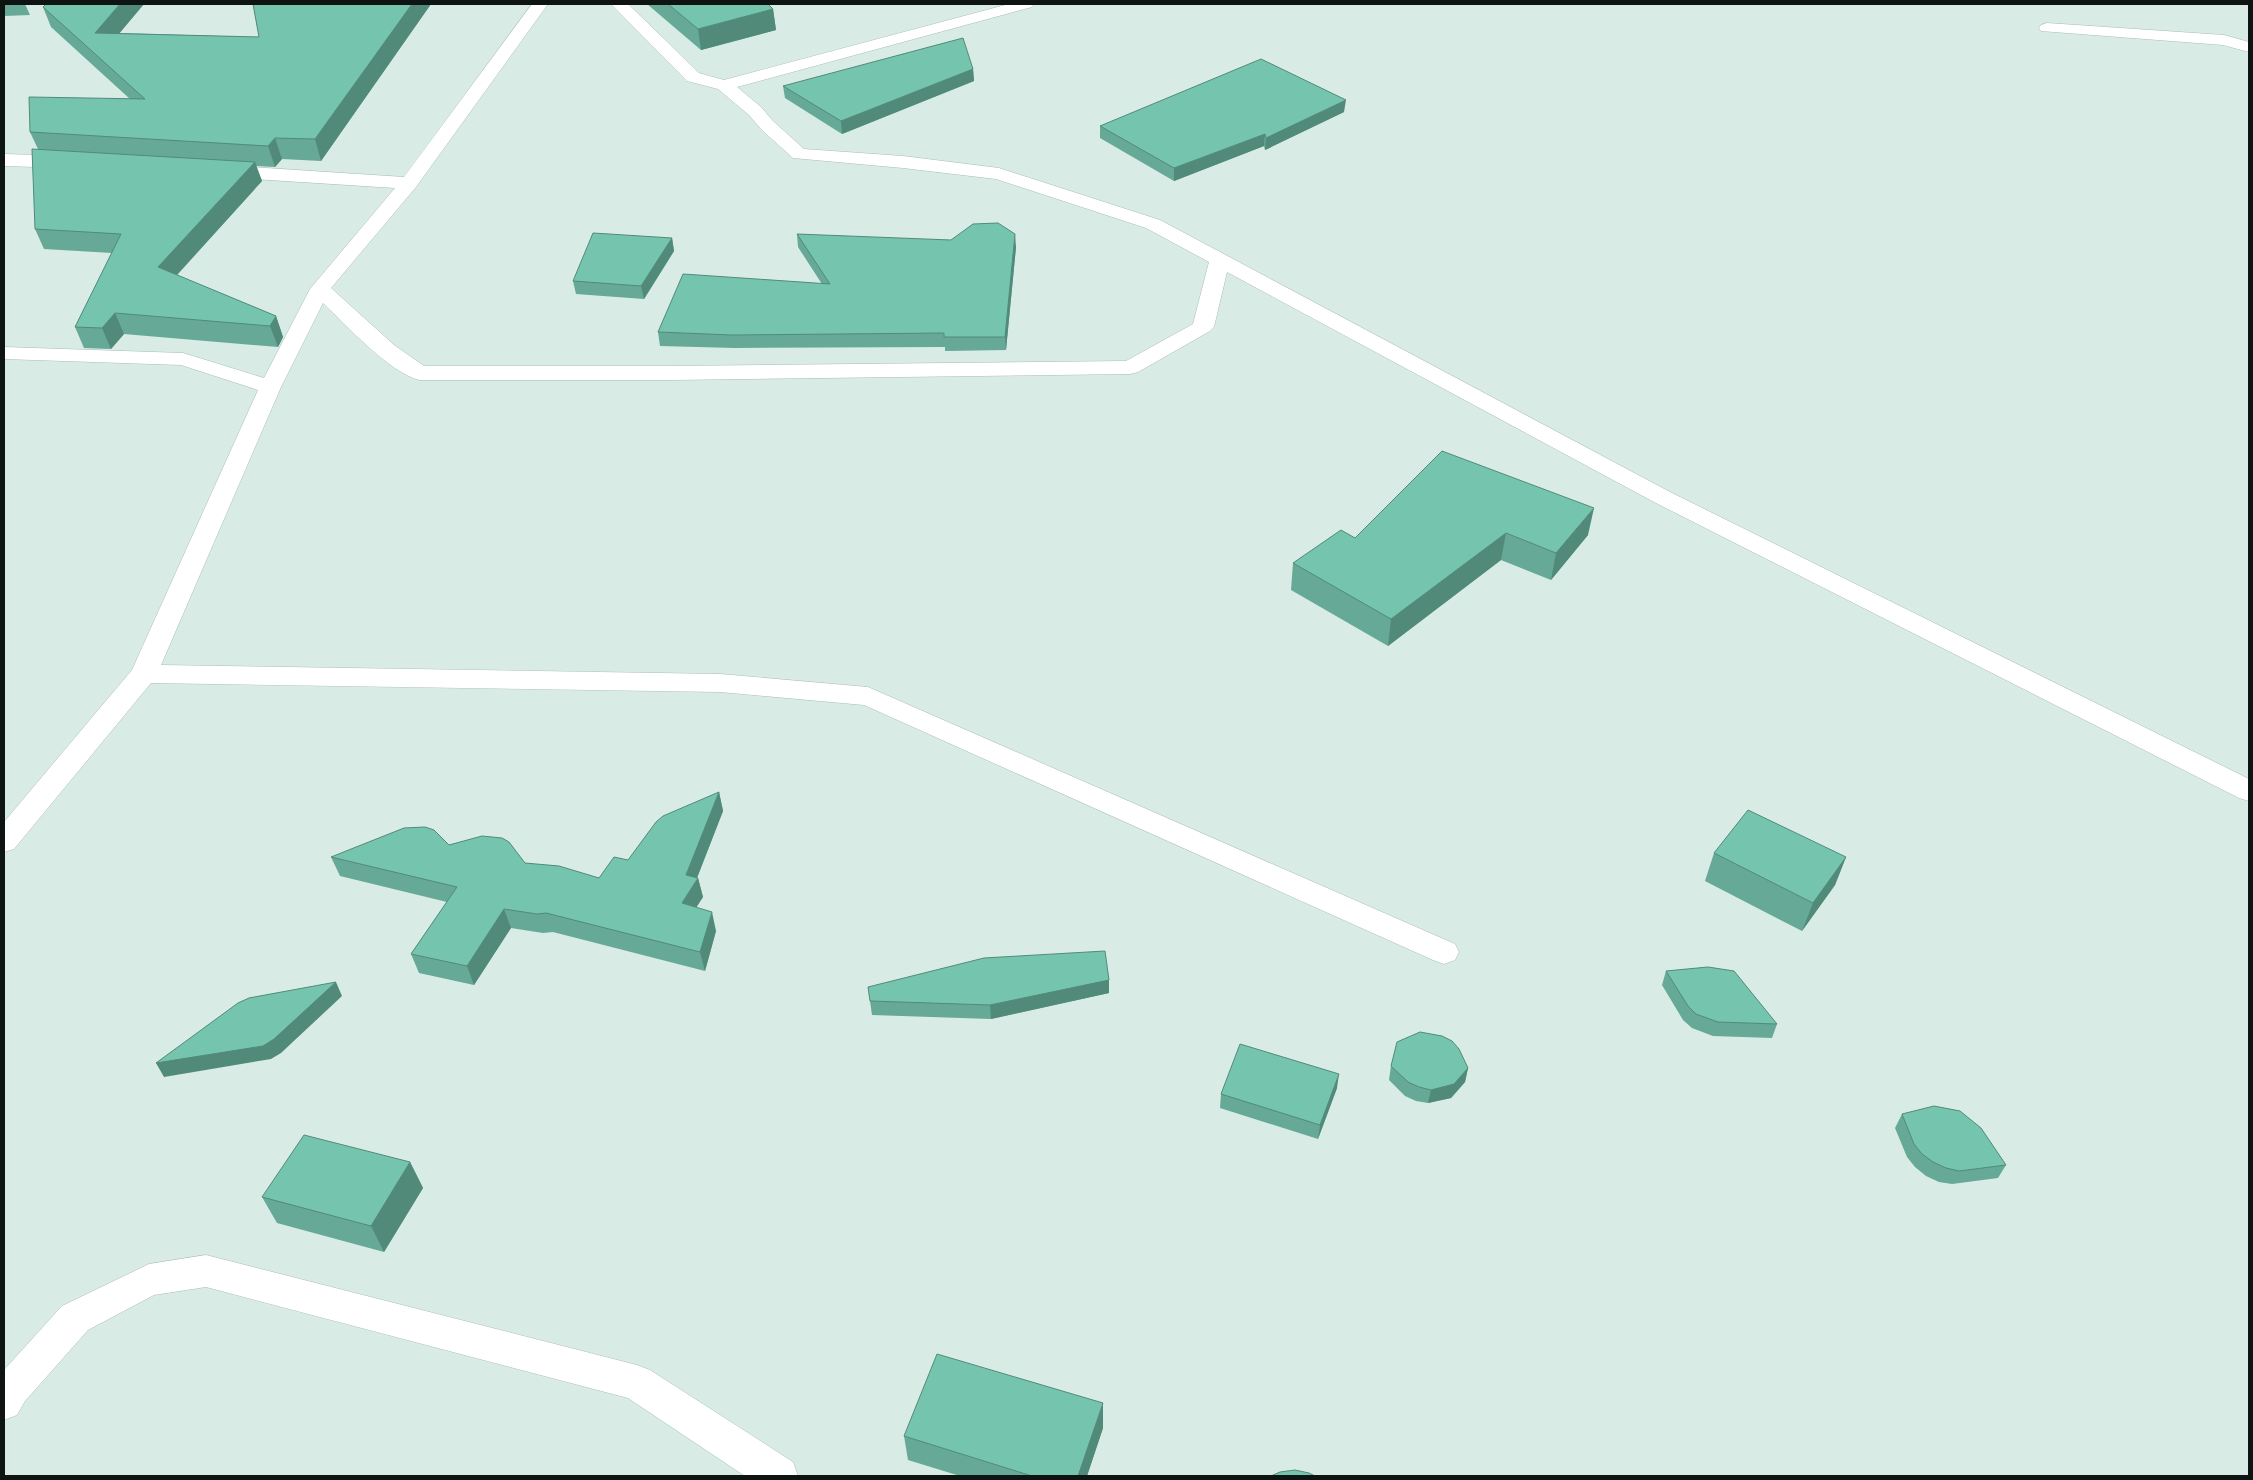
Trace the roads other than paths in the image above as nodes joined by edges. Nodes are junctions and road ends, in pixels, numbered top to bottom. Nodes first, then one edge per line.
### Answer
1 (540, 4) edge
2 (619, 4) edge
3 (1026, 4) edge
4 (2047, 28) dead end
5 (2249, 47) edge
6 (724, 85) junction
7 (4, 160) edge
8 (92, 163) edge
9 (201, 170) edge
10 (410, 183) junction
11 (1220, 260) junction
12 (320, 289) junction
13 (4, 353) edge
14 (270, 387) junction
15 (144, 674) junction
16 (2249, 791) edge
17 (4, 841) edge
18 (1444, 952) dead end
19 (4, 1402) edge
20 (779, 1476) edge

1 - 10 street
2 - 6 street
3 - 6 street
4 - 5 street
6 - 11 street
7 - 8 street
9 - 10 street
10 - 12 street
11 - 12 street
11 - 16 street
12 - 14 street
13 - 14 street
14 - 15 street
15 - 17 street
15 - 18 street
19 - 20 street

